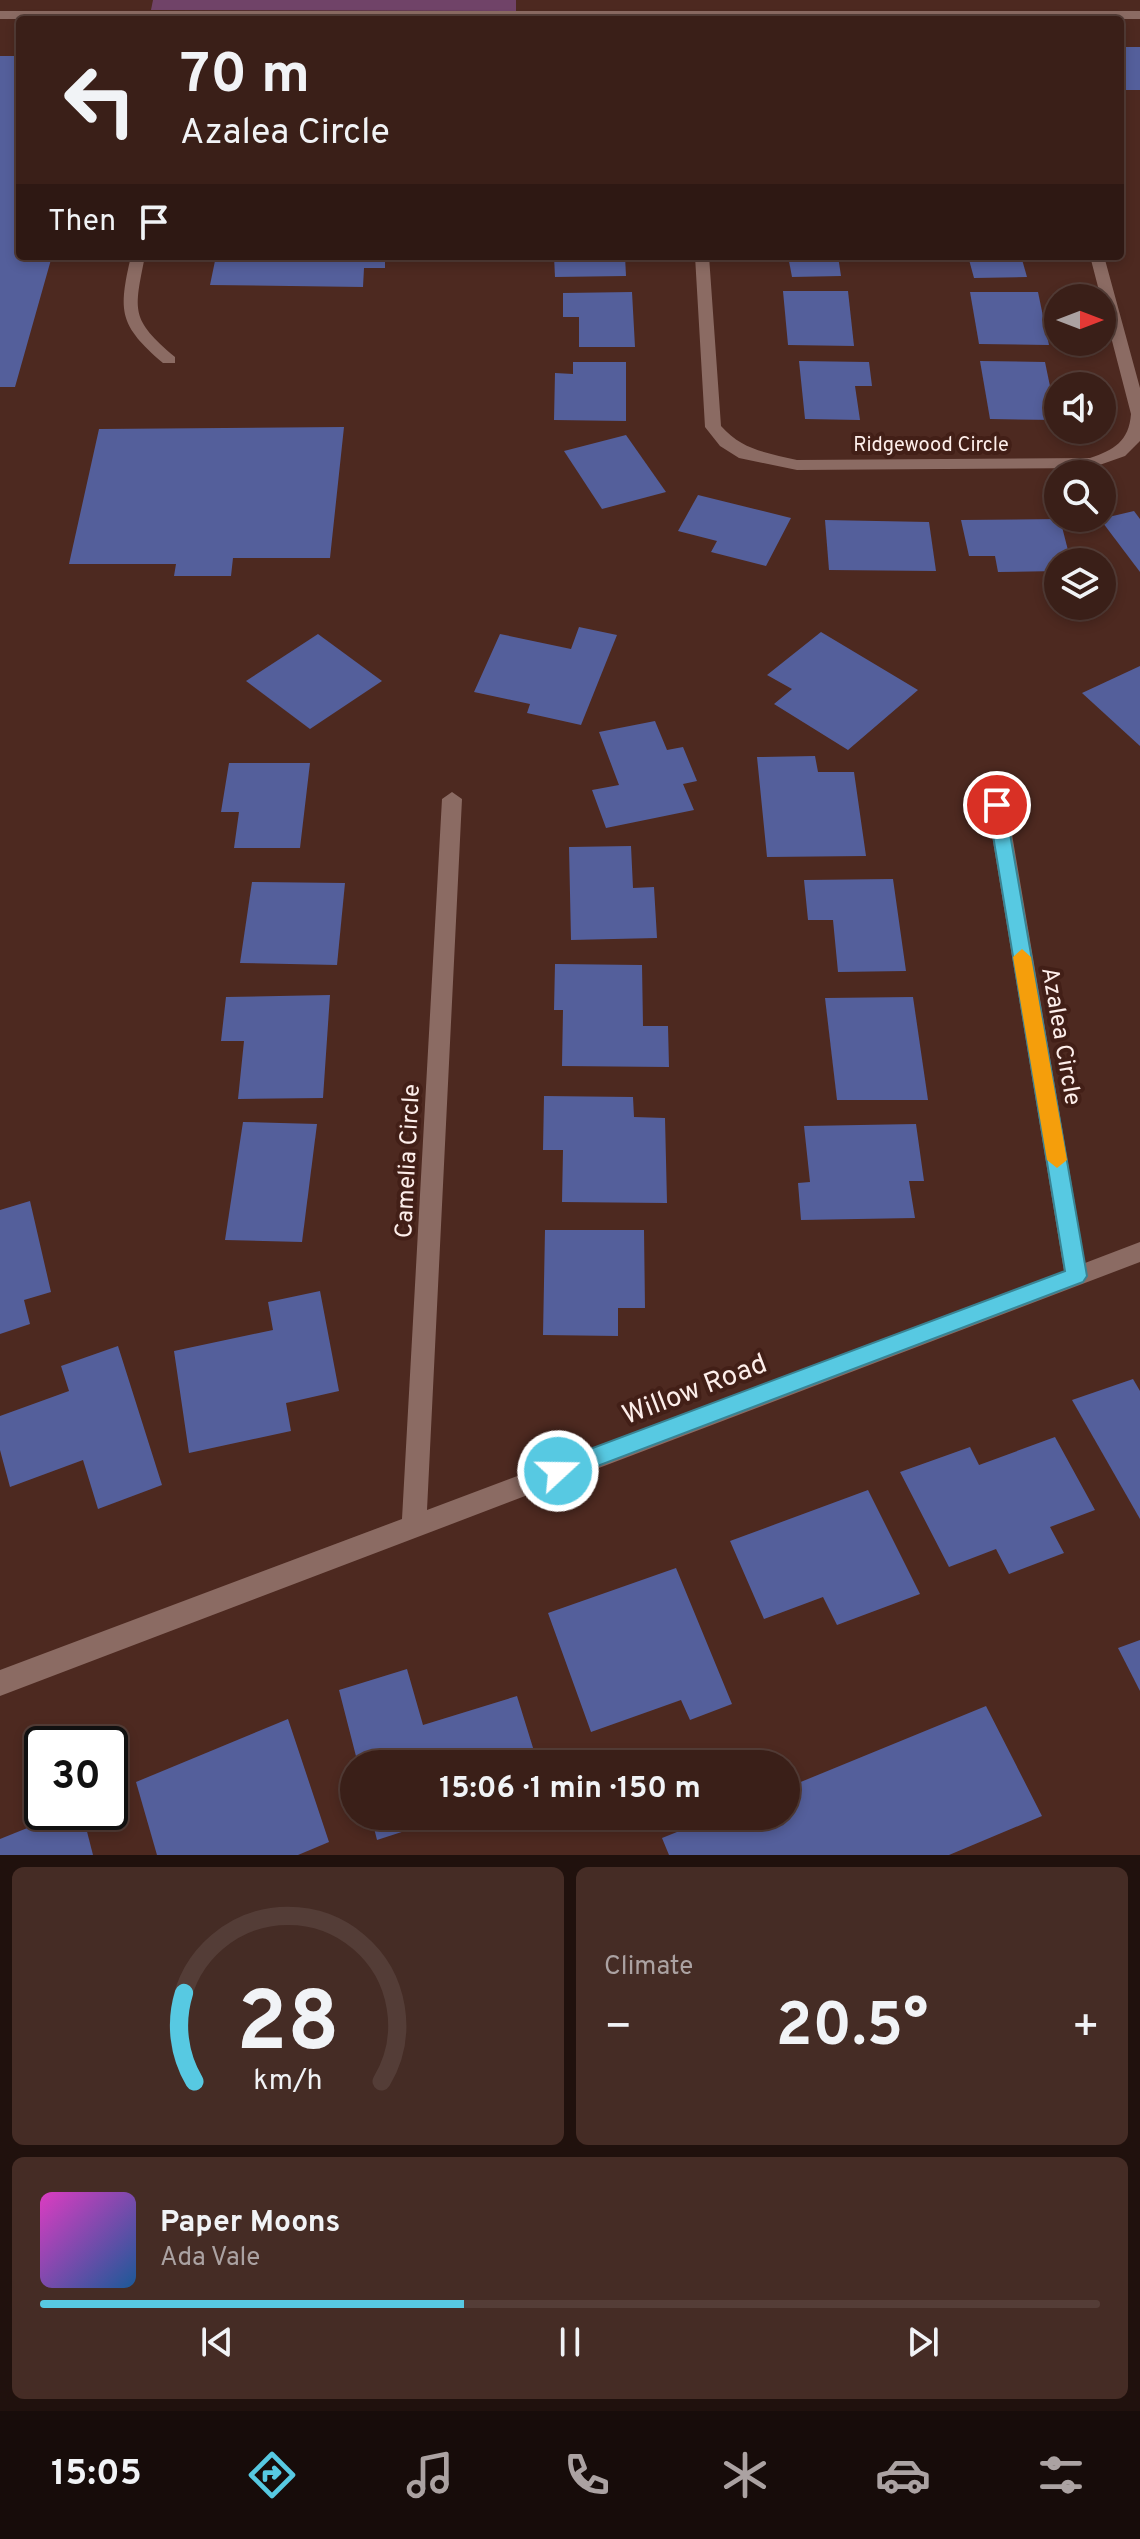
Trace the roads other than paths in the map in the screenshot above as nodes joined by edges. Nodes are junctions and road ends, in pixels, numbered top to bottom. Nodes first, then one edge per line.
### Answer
1 (112, 0) edge
2 (367, 0) edge
3 (484, 0) edge
4 (543, 0) edge
5 (894, 0) edge
6 (0, 15) edge
7 (107, 15) junction
8 (366, 15) junction
9 (484, 15) junction
10 (542, 15) junction
11 (897, 15) junction
12 (1140, 15) edge
13 (149, 16) edge
14 (278, 16) edge
15 (396, 16) edge
16 (474, 16) edge
17 (614, 16) edge
18 (792, 16) edge
19 (943, 16) edge
20 (1105, 16) edge
21 (137, 260) edge
22 (702, 260) edge
23 (1098, 260) edge
24 (169, 360) dead end
25 (452, 799) dead end
26 (997, 805) dead end
27 (1140, 1252) edge
28 (1076, 1276) junction
29 (414, 1525) junction
30 (0, 1683) edge

1 - 7 street
2 - 8 street
3 - 9 street
4 - 10 street
5 - 11 street
6 - 7 street
7 - 13 street
8 - 14 street
8 - 15 street
9 - 10 street
9 - 16 street
10 - 17 street
11 - 18 street
11 - 19 street
12 - 20 street
21 - 24 street
22 - 23 street, Ridgewood Circle
25 - 29 street, Camelia Circle
26 - 28 street, Azalea Circle
27 - 28 street, Willow Road
28 - 29 street, Willow Road
29 - 30 street, Willow Road

